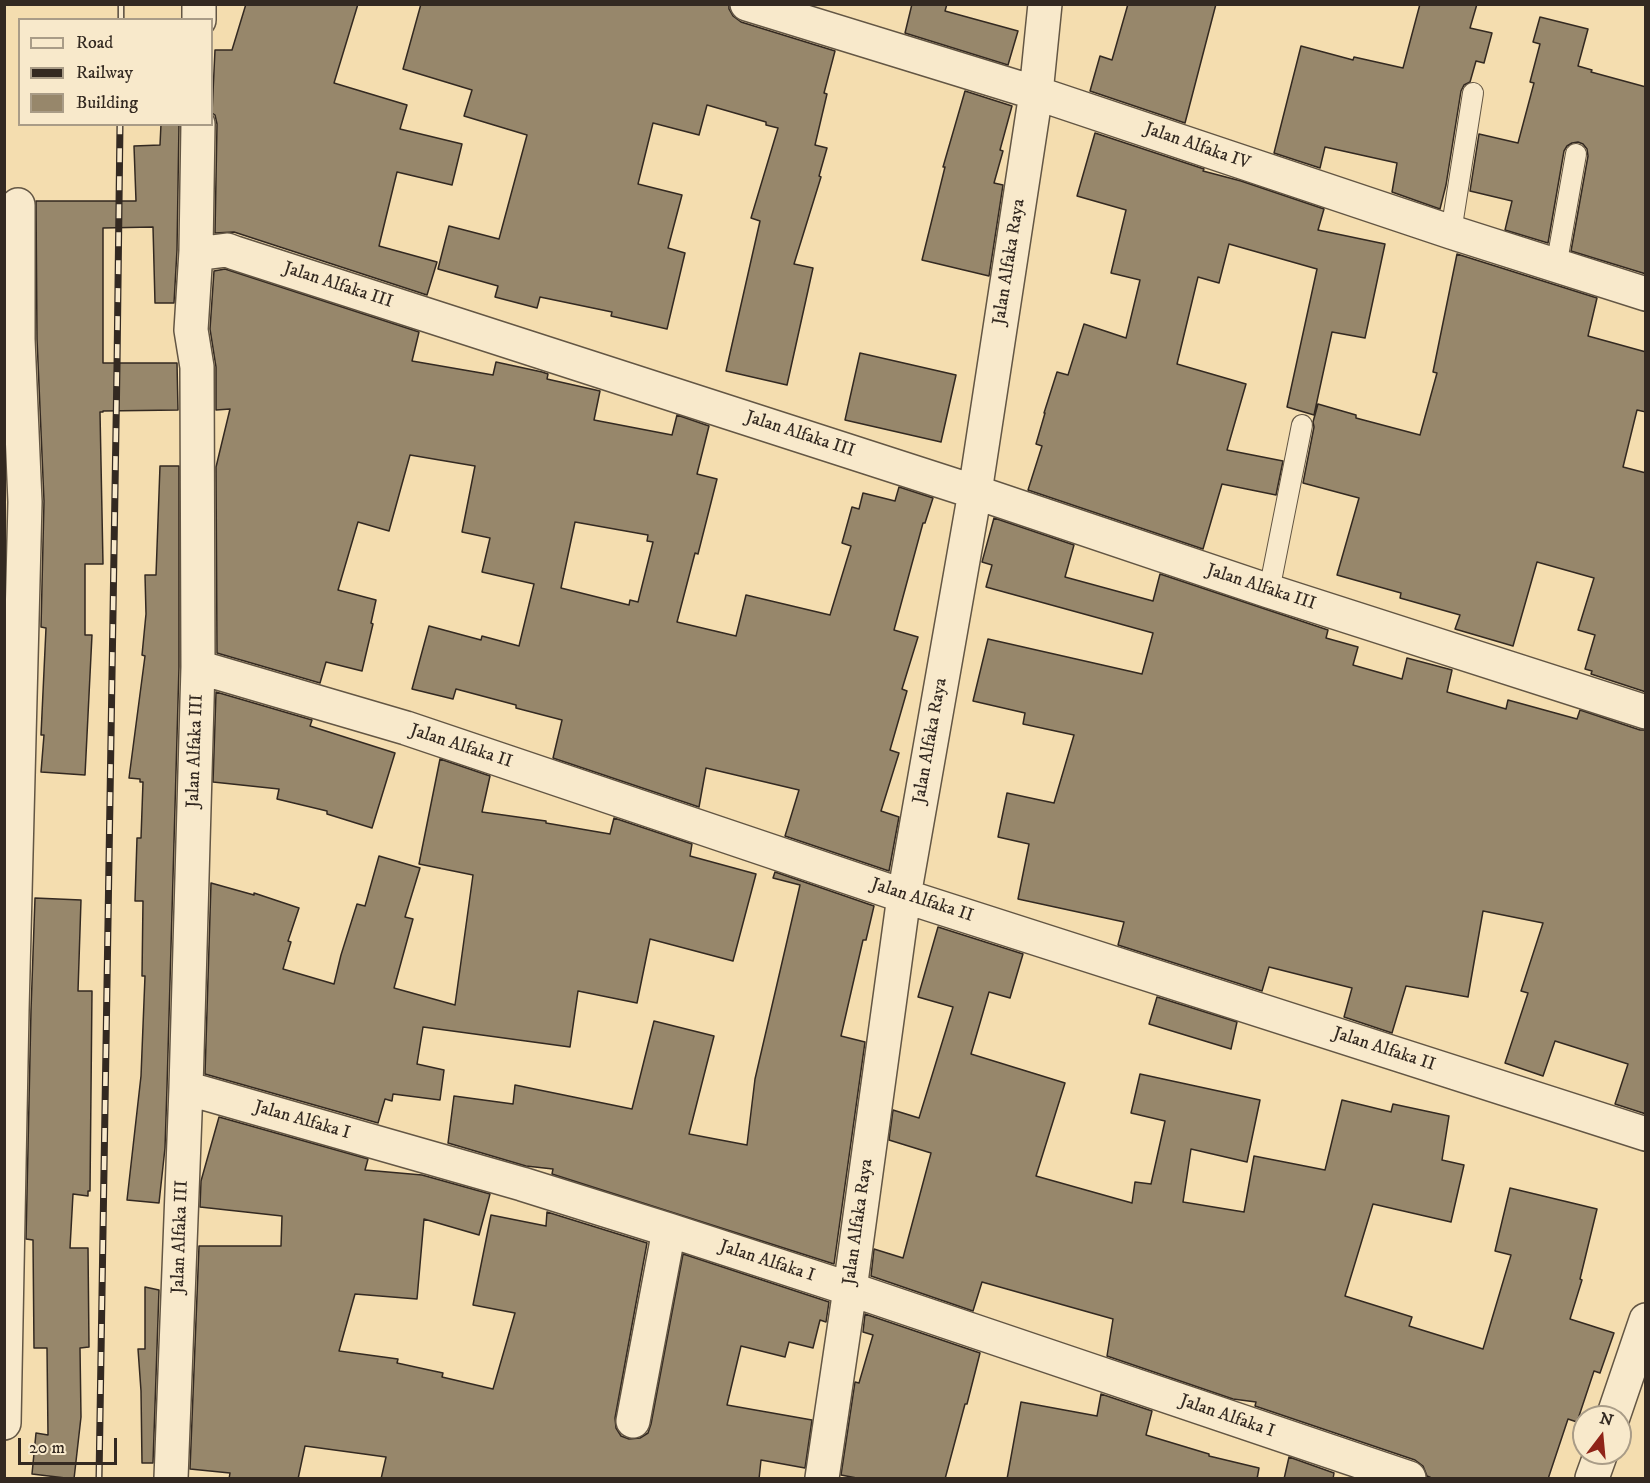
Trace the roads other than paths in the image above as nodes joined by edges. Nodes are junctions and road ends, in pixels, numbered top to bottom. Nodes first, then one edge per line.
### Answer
1 (747, 4) edge
2 (1045, 4) edge
3 (1036, 93) junction
4 (1473, 93) dead end
5 (198, 126) edge
6 (1576, 154) dead end
7 (18, 205) dead end
8 (1450, 232) junction
9 (196, 251) junction
10 (1556, 267) junction
11 (1646, 294) edge
12 (1302, 425) dead end
13 (975, 492) junction
14 (1269, 591) junction
15 (198, 666) junction
16 (1646, 712) edge
17 (904, 896) junction
18 (8, 1009) edge
19 (186, 1088) junction
20 (1646, 1134) edge
21 (6, 1195) edge
22 (669, 1230) junction
23 (850, 1289) junction
24 (1646, 1320) edge
25 (1617, 1405) edge
26 (633, 1421) dead end
27 (4, 1423) edge
28 (171, 1479) edge
29 (822, 1479) edge
30 (1409, 1479) edge

1 - 3 street, Jalan Alfaka IV
2 - 3 street, Jalan Alfaka Raya
3 - 8 street, Jalan Alfaka IV
3 - 13 street, Jalan Alfaka Raya
4 - 8 lane
5 - 9 street
6 - 10 lane
7 - 18 street
8 - 10 street, Jalan Alfaka IV
9 - 13 street, Jalan Alfaka III
9 - 15 street, Jalan Alfaka III
10 - 11 street, Jalan Alfaka IV
12 - 14 lane
13 - 14 street, Jalan Alfaka III
13 - 17 street, Jalan Alfaka Raya
14 - 16 street, Jalan Alfaka III
15 - 17 street, Jalan Alfaka II
15 - 19 street, Jalan Alfaka III
17 - 20 street, Jalan Alfaka II
17 - 23 street, Jalan Alfaka Raya
18 - 21 street
19 - 22 street, Jalan Alfaka I
19 - 28 street, Jalan Alfaka III
21 - 27 street
22 - 23 street, Jalan Alfaka I
22 - 26 street
23 - 29 street, Jalan Alfaka Raya
23 - 30 street, Jalan Alfaka I
24 - 25 street

